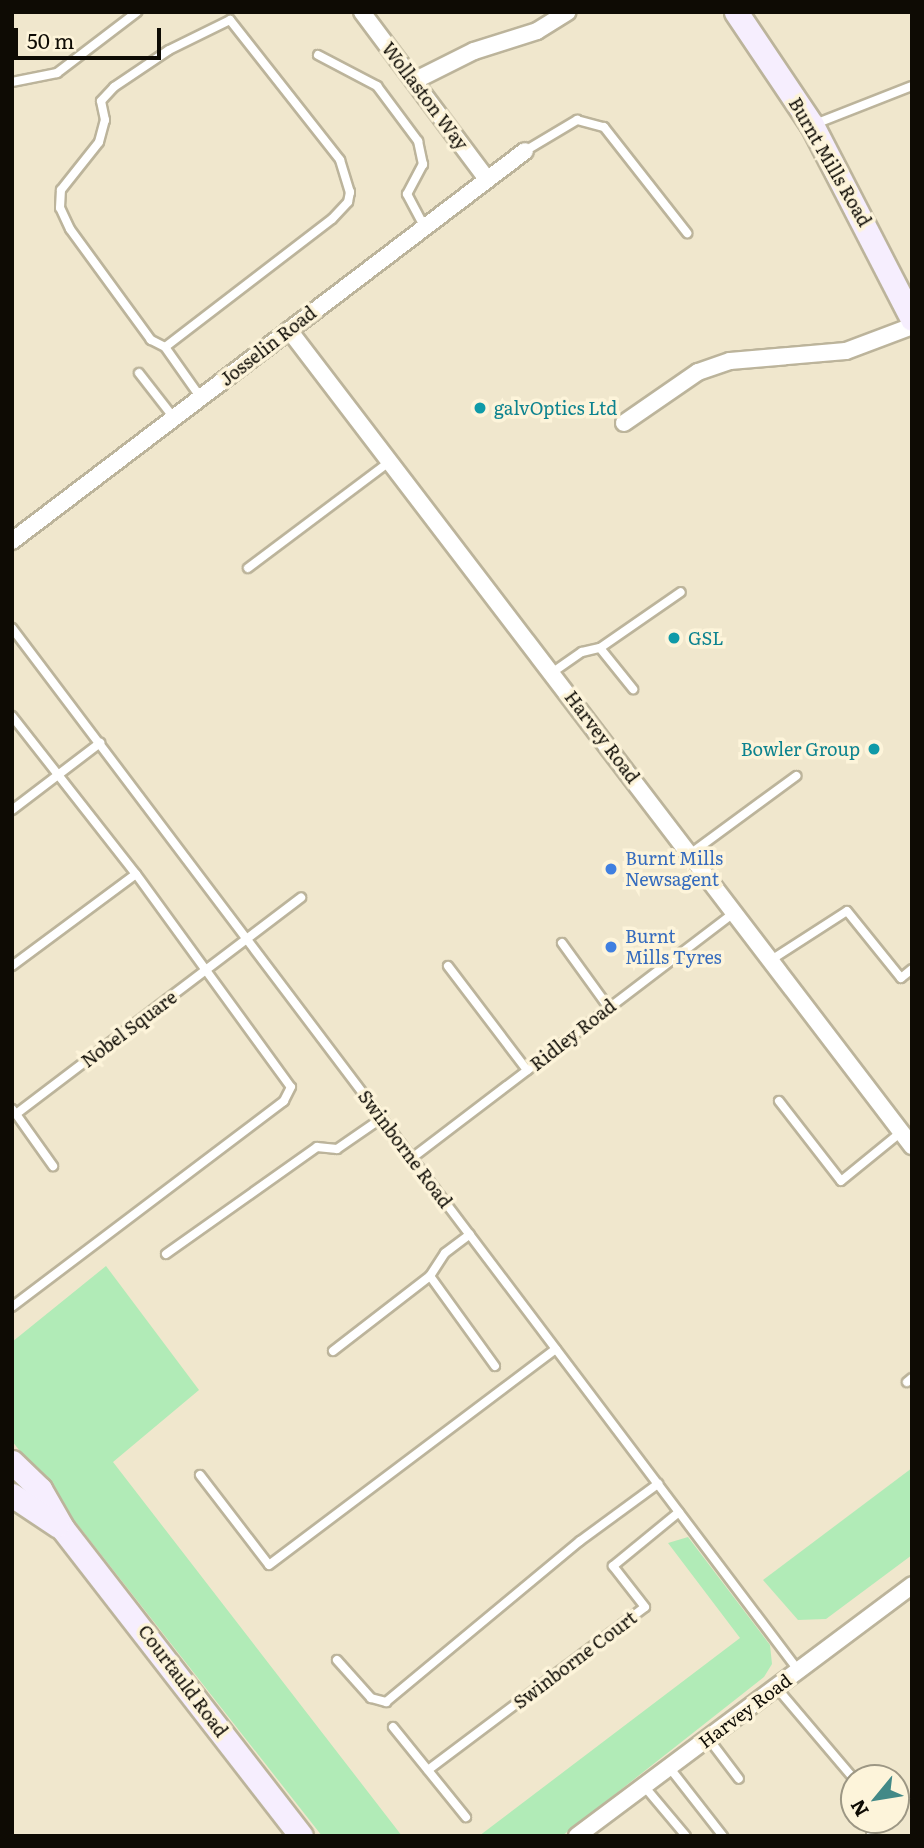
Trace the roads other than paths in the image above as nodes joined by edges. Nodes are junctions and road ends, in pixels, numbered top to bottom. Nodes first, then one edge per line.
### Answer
1 (137, 12) edge
2 (362, 12) edge
3 (568, 12) edge
4 (736, 12) edge
5 (318, 55) dead end
6 (414, 81) junction
7 (12, 82) edge
8 (912, 86) edge
9 (813, 125) junction
10 (525, 151) joint
11 (487, 179) junction
12 (425, 228) junction
13 (687, 233) dead end
14 (912, 319) edge
15 (912, 326) edge
16 (289, 330) junction
17 (165, 347) junction
18 (139, 373) dead end
19 (201, 398) junction
20 (174, 418) junction
21 (624, 423) dead end
22 (389, 462) junction
23 (12, 541) edge
24 (248, 568) dead end
25 (681, 592) dead end
26 (12, 628) edge
27 (600, 648) junction
28 (553, 672) junction
29 (633, 689) dead end
30 (12, 716) edge
31 (100, 743) junction
32 (59, 775) junction
33 (796, 776) dead end
34 (12, 810) edge
35 (690, 854) junction
36 (136, 874) junction
37 (301, 898) dead end
38 (734, 913) junction
39 (247, 939) junction
40 (562, 943) dead end
41 (771, 960) junction
42 (12, 966) edge
43 (449, 967) dead end
44 (208, 969) junction
45 (912, 969) edge
46 (608, 1008) junction
47 (527, 1070) junction
48 (779, 1101) dead end
49 (14, 1112) edge
50 (382, 1118) junction
51 (901, 1132) junction
52 (912, 1146) edge
53 (412, 1158) junction
54 (53, 1166) dead end
55 (470, 1234) junction
56 (166, 1254) dead end
57 (430, 1276) junction
58 (12, 1307) edge
59 (556, 1349) junction
60 (333, 1351) dead end
61 (495, 1366) dead end
62 (12, 1462) edge
63 (200, 1475) dead end
64 (658, 1484) junction
65 (12, 1495) edge
66 (679, 1512) junction
67 (63, 1529) junction
68 (912, 1585) edge
69 (338, 1660) dead end
70 (798, 1670) junction
71 (775, 1688) junction
72 (393, 1727) dead end
73 (708, 1738) junction
74 (841, 1764) edge
75 (669, 1767) junction
76 (428, 1770) junction
77 (739, 1779) dead end
78 (643, 1786) junction
79 (466, 1817) dead end
80 (684, 1835) edge
81 (301, 1836) edge
82 (577, 1836) edge
83 (723, 1836) edge

1 - 7 lane
2 - 6 street, Wollaston Way
3 - 6 street
4 - 9 street, Burnt Mills Road
5 - 12 lane
6 - 11 street, Wollaston Way
8 - 9 lane
9 - 14 street, Burnt Mills Road
10 - 11 street, Josselin Road
10 - 13 lane
11 - 12 street, Josselin Road
12 - 16 street, Josselin Road
15 - 21 street
16 - 19 street, Josselin Road
16 - 22 street, Harvey Road
17 - 17 lane
17 - 19 lane
18 - 20 lane
19 - 20 street, Josselin Road
20 - 23 street, Josselin Road
22 - 24 lane
22 - 28 street, Harvey Road
25 - 27 lane
26 - 31 lane, Swinborne Road
27 - 28 lane
27 - 29 lane
28 - 35 street, Harvey Road
30 - 32 lane
31 - 32 lane
31 - 39 lane, Swinborne Road
32 - 34 lane
32 - 36 lane
33 - 35 lane
35 - 38 street, Harvey Road
36 - 42 lane
36 - 44 lane
37 - 39 lane, Nobel Square
38 - 41 street, Harvey Road
38 - 46 lane, Ridley Road
39 - 44 lane, Nobel Square
39 - 50 lane, Swinborne Road
40 - 46 lane
41 - 45 lane
41 - 51 street, Harvey Road
43 - 47 lane
44 - 49 lane, Nobel Square
44 - 58 lane
46 - 47 lane, Ridley Road
47 - 53 lane, Ridley Road
48 - 51 lane
49 - 54 lane
50 - 53 lane, Swinborne Road
50 - 56 lane
51 - 52 street, Harvey Road
53 - 55 lane, Swinborne Road
55 - 57 lane
55 - 59 lane, Swinborne Road
57 - 60 lane
57 - 61 lane
59 - 63 lane
59 - 64 lane, Swinborne Road
62 - 67 street, Courtauld Road
64 - 66 lane, Swinborne Road
64 - 69 lane
65 - 67 street, Courtauld Road
66 - 70 lane, Swinborne Road
66 - 76 lane, Swinborne Court
67 - 81 street, Courtauld Road
68 - 70 street, Harvey Road
70 - 71 street, Harvey Road
71 - 73 street, Harvey Road
71 - 74 lane
72 - 76 lane
73 - 75 street, Harvey Road
73 - 77 lane
75 - 78 street, Harvey Road
75 - 83 lane
76 - 79 lane
78 - 80 lane
78 - 82 street, Harvey Road

